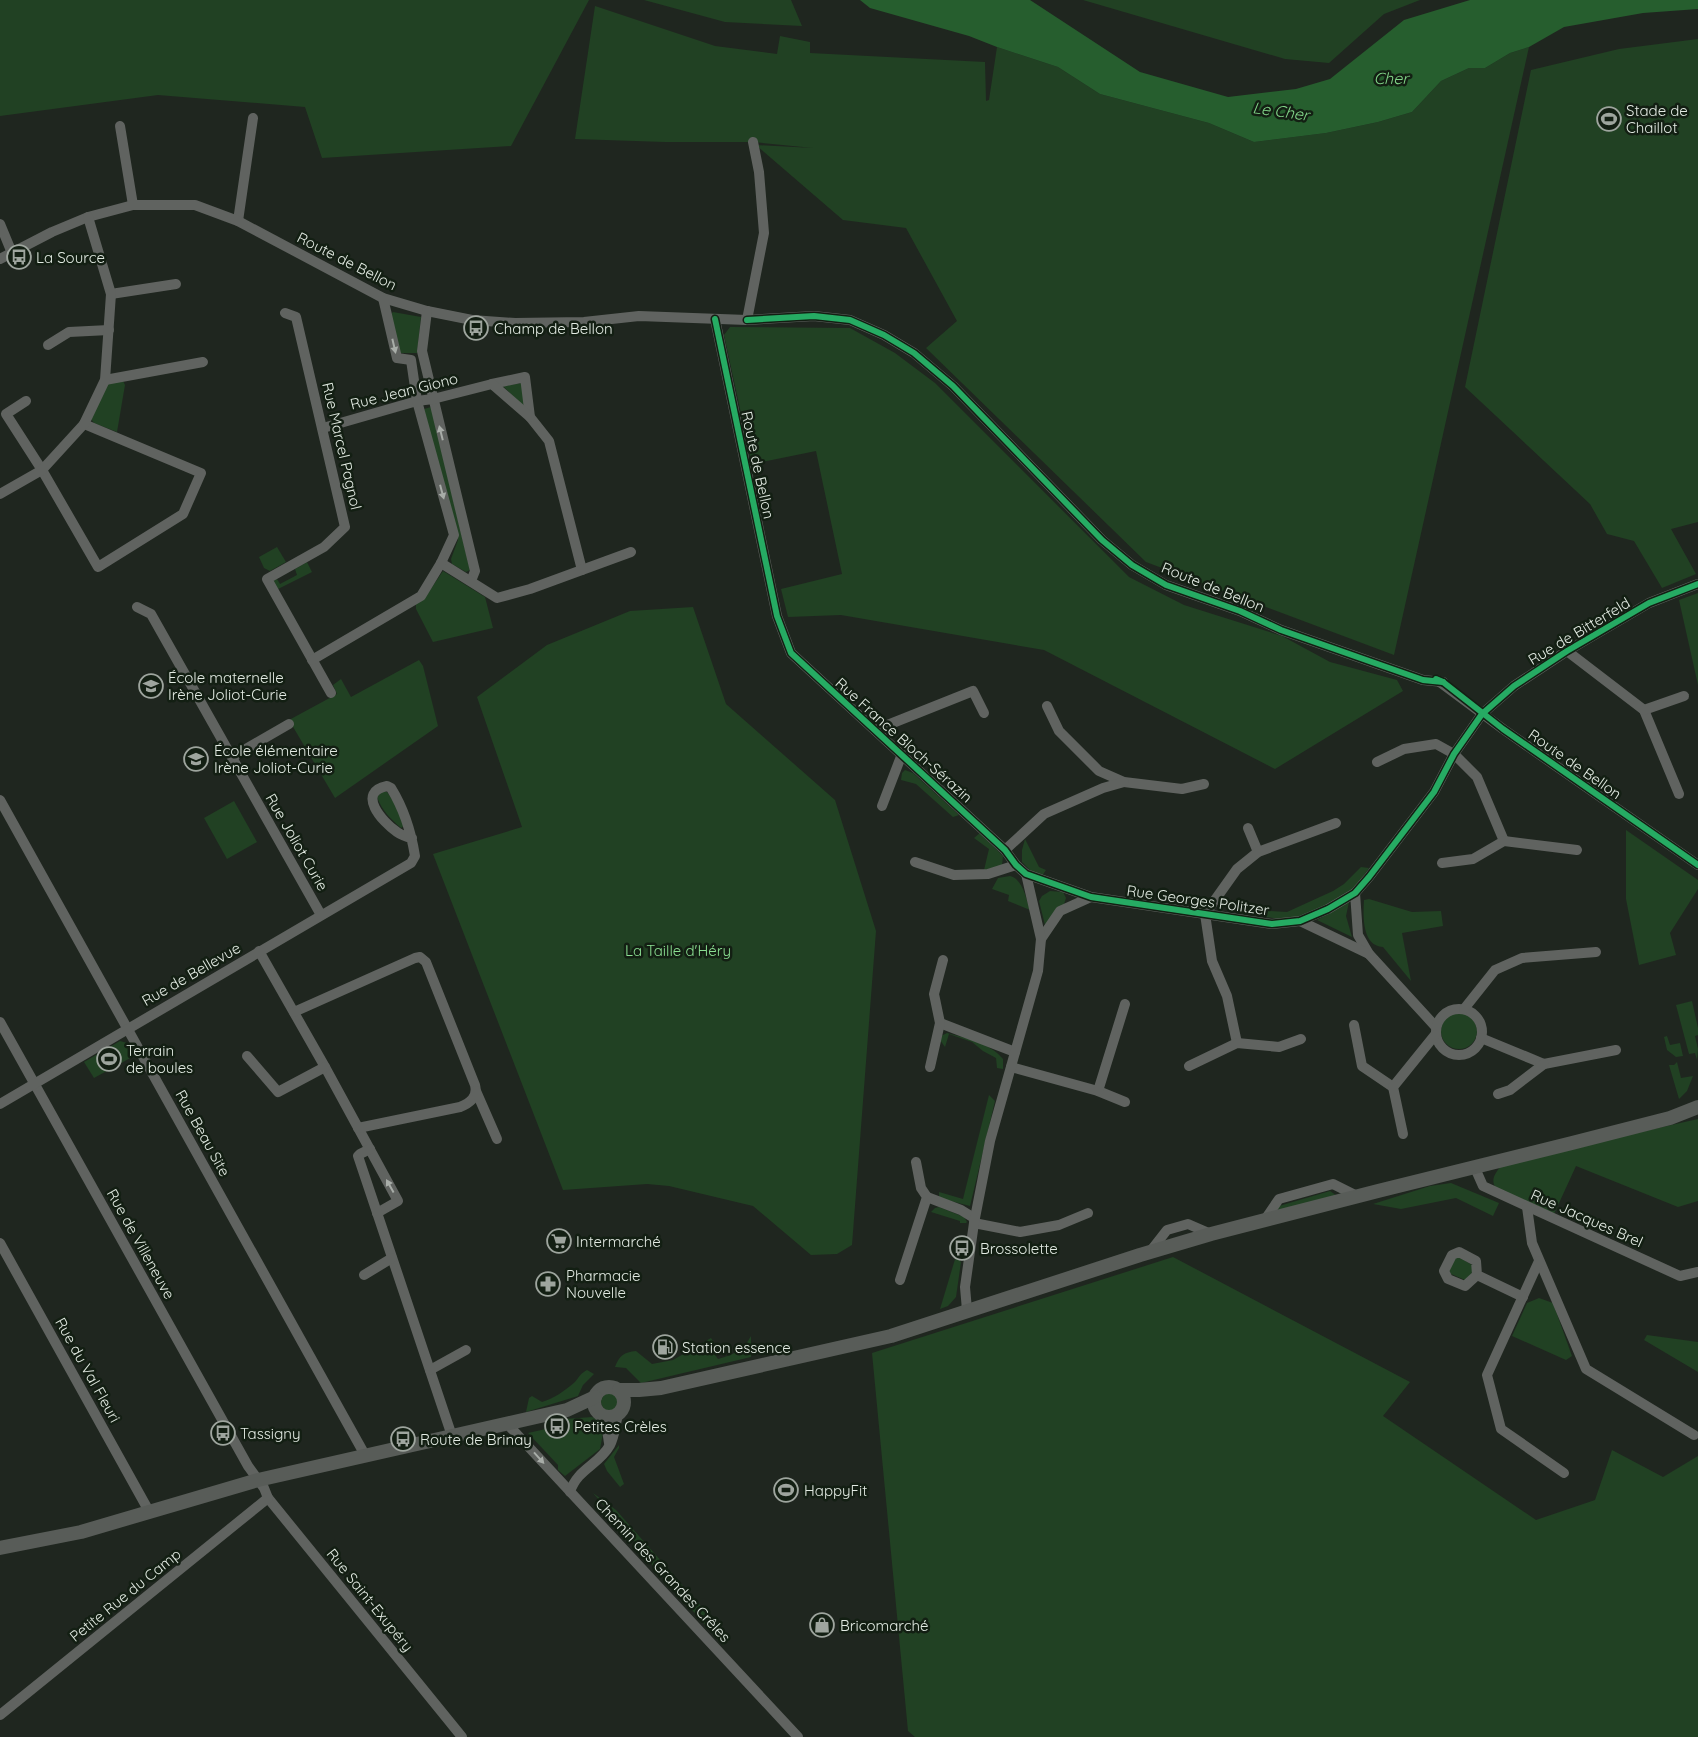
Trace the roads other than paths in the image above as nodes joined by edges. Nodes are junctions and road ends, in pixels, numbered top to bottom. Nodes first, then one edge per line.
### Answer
1 (253, 118) dead end
2 (120, 126) dead end
3 (753, 142) dead end
4 (133, 205) junction
5 (88, 217) junction
6 (238, 221) junction
7 (0, 224) edge
8 (12, 253) junction
9 (0, 259) edge
10 (176, 284) dead end
11 (111, 294) junction
12 (383, 298) junction
13 (427, 312) junction
14 (285, 314) dead end
15 (715, 319) junction
16 (747, 320) junction
17 (109, 330) junction
18 (48, 345) dead end
19 (423, 357) junction
20 (411, 360) junction
21 (203, 362) dead end
22 (105, 380) junction
23 (492, 384) junction
24 (433, 400) junction
25 (26, 401) dead end
26 (417, 401) junction
27 (530, 417) junction
28 (84, 424) junction
29 (323, 428) junction
30 (42, 470) junction
31 (0, 494) edge
32 (632, 552) dead end
33 (441, 563) junction
34 (582, 570) junction
35 (471, 581) junction
36 (1698, 584) edge
37 (137, 607) dead end
38 (777, 616) joint
39 (1567, 651) junction
40 (312, 660) junction
41 (331, 693) dead end
42 (1684, 696) dead end
43 (1048, 706) dead end
44 (1644, 710) junction
45 (984, 713) dead end
46 (1482, 714) junction
47 (289, 724) dead end
48 (875, 730) junction
49 (902, 754) junction
50 (1454, 754) junction
51 (232, 757) junction
52 (1377, 762) dead end
53 (1099, 771) junction
54 (1124, 782) junction
55 (1204, 784) dead end
56 (1103, 788) junction
57 (1679, 794) dead end
58 (0, 800) edge
59 (882, 806) dead end
60 (1336, 823) dead end
61 (1248, 828) dead end
62 (412, 838) junction
63 (1504, 841) junction
64 (1005, 850) junction
65 (1577, 850) dead end
66 (1258, 852) junction
67 (915, 862) dead end
68 (1442, 864) dead end
69 (1698, 864) edge
70 (1016, 865) junction
71 (1026, 874) junction
72 (1355, 893) junction
73 (1091, 897) junction
74 (1205, 914) junction
75 (321, 915) junction
76 (1300, 921) junction
77 (1041, 939) junction
78 (259, 952) junction
79 (1596, 952) dead end
80 (1369, 954) junction
81 (943, 960) dead end
82 (1124, 1004) dead end
83 (1464, 1009) junction
84 (294, 1012) junction
85 (0, 1022) edge
86 (940, 1023) junction
87 (1354, 1025) dead end
88 (128, 1028) junction
89 (1435, 1031) junction
90 (1482, 1038) junction
91 (1301, 1039) dead end
92 (1237, 1043) junction
93 (1616, 1050) dead end
94 (1015, 1052) junction
95 (247, 1056) dead end
96 (1544, 1064) junction
97 (1189, 1066) dead end
98 (325, 1067) junction
99 (930, 1067) dead end
100 (1011, 1067) junction
101 (34, 1083) junction
102 (1394, 1087) junction
103 (476, 1091) junction
104 (1098, 1091) junction
105 (1498, 1094) dead end
106 (1126, 1102) dead end
107 (0, 1104) edge
108 (1698, 1107) edge
109 (1698, 1114) edge
110 (1670, 1118) junction
111 (358, 1128) junction
112 (1403, 1134) dead end
113 (497, 1139) dead end
114 (370, 1149) junction
115 (916, 1162) dead end
116 (1476, 1168) junction
117 (927, 1198) junction
118 (1527, 1207) junction
119 (377, 1213) junction
120 (1088, 1213) dead end
121 (974, 1221) junction
122 (0, 1243) edge
123 (392, 1258) junction
124 (1540, 1261) junction
125 (1698, 1272) edge
126 (364, 1275) dead end
127 (1477, 1275) dead end
128 (900, 1280) dead end
129 (1523, 1297) junction
130 (968, 1310) junction
131 (466, 1350) dead end
132 (430, 1370) junction
133 (661, 1388) junction
134 (618, 1390) junction
135 (595, 1397) junction
136 (567, 1410) junction
137 (611, 1413) junction
138 (510, 1422) junction
139 (1694, 1435) dead end
140 (452, 1436) junction
141 (365, 1455) junction
142 (1564, 1473) dead end
143 (258, 1480) junction
144 (570, 1492) junction
145 (268, 1498) junction
146 (150, 1513) junction
147 (0, 1548) edge
148 (0, 1715) edge
149 (462, 1737) edge
150 (798, 1737) edge

1 - 6 street
2 - 4 street
3 - 16 street
4 - 5 street, Route de Bellon
4 - 6 street, Route de Bellon
5 - 8 street, Route de Bellon
5 - 11 street
6 - 12 street, Route de Bellon
7 - 8 street
8 - 9 street, Route de Bellon
10 - 11 street
11 - 17 street
12 - 13 street, Route de Bellon
12 -> 20 street
13 - 15 street, Route de Bellon
13 - 19 street
14 - 29 street, Rue Marcel Pagnol
15 - 16 street, Route de Bellon
15 - 38 street, Route de Bellon
16 - 46 street, Route de Bellon
17 - 18 street
17 - 22 street
19 - 20 street
19 - 24 street
20 - 26 street
21 - 22 street
22 - 28 street
23 - 24 street, Rue Jean Giono
23 - 27 street
23 - 27 street, Rue Jean Giono
24 - 26 street, Rue Jean Giono
35 -> 24 street
25 - 30 street
26 - 29 street, Rue Jean Giono
26 -> 33 street
27 - 34 street
28 - 30 street
28 - 30 street
29 - 40 street, Rue Marcel Pagnol
30 - 31 street
32 - 34 street
33 - 35 street
33 - 40 street
34 - 35 street
36 - 39 street, Rue de Bitterfeld
37 - 51 street, Rue Joliot Curie
38 - 48 street, Rue France Bloch-Sérazin
39 - 44 street
39 - 46 street, Rue de Bitterfeld
40 - 41 street, Rue Marcel Pagnol
42 - 44 street
43 - 53 street
44 - 57 street
45 - 48 street, Rue France Bloch-Sérazin
46 - 50 street, Rue Georges Politzer
46 - 69 street, Route de Bellon
47 - 51 street
48 - 49 street, Rue France Bloch-Sérazin
49 - 59 street, Rue France Bloch-Sérazin
49 - 64 street, Rue France Bloch-Sérazin
50 - 52 street
50 - 63 street
50 - 72 street, Rue Georges Politzer
51 - 75 street, Rue Joliot Curie
53 - 54 street
53 - 56 street
54 - 55 street
54 - 56 street
56 - 64 street
58 - 88 street, Rue Beau Site
60 - 66 street, Rue Georges Politzer
61 - 66 street
62 - 62 street
62 - 75 street, Rue de Bellevue
63 - 65 street
63 - 68 street
64 - 70 street, Rue France Bloch-Sérazin
66 - 74 street, Rue Georges Politzer
67 - 70 street
70 - 71 street, Rue France Bloch-Sérazin
71 - 73 street, Rue Georges Politzer
71 - 77 street
72 - 76 street, Rue Georges Politzer
72 - 80 street
73 - 74 street, Rue Georges Politzer
73 - 77 street
74 - 76 street, Rue Georges Politzer
74 - 92 street, Rue Georges Politzer
75 - 78 street, Rue de Bellevue
76 - 80 street
77 - 94 street
78 - 84 street
78 - 88 street, Rue de Bellevue
79 - 83 street
80 - 89 street
81 - 86 street
82 - 104 street
83 - 89 street
83 - 90 street
84 - 98 street
84 - 103 street
85 - 101 street, Rue de Villeneuve
86 - 94 street
86 - 99 street
87 - 102 street
88 - 101 street, Rue de Bellevue
88 - 141 street, Rue Beau Site
89 - 90 street
89 - 102 street
90 - 96 street
91 - 92 street
92 - 97 street
93 - 96 street
94 - 100 street
95 - 98 street
96 - 105 street
98 - 111 street
100 - 104 street
100 - 121 street
101 - 107 street, Rue de Bellevue
101 - 143 street, Rue de Villeneuve
102 - 112 street
103 - 111 street
103 - 113 street
104 - 106 street
108 - 110 main road
109 - 110 main road
110 - 116 main road
111 - 114 street
114 - 119 street
119 -> 114 street
115 - 117 street
116 - 118 street, Rue Jacques Brel
116 - 130 main road
117 - 121 street
117 - 128 street
118 - 124 street
118 - 125 street, Rue Jacques Brel
119 - 123 street
120 - 121 street
121 - 130 street
122 - 146 street, Rue du Val Fleuri
123 - 126 street
123 - 132 street
124 - 129 street
124 - 139 street
127 - 129 street
129 - 142 street
130 - 133 main road
131 - 132 street
132 - 140 street
133 - 134 main road
133 - 137 main road
134 - 135 main road
134 - 137 main road
135 - 136 main road
135 - 137 main road
136 - 137 main road
136 - 138 main road
137 - 144 street
138 - 140 main road
138 -> 144 street, Chemin des Grandes Crêles
140 - 141 main road
141 - 143 main road
143 - 145 street, Rue Saint-Exupéry
143 - 146 main road
144 - 150 street, Chemin des Grandes Crêles
145 - 148 street, Petite Rue du Camp
145 - 149 street, Rue Saint-Exupéry
146 - 147 main road

